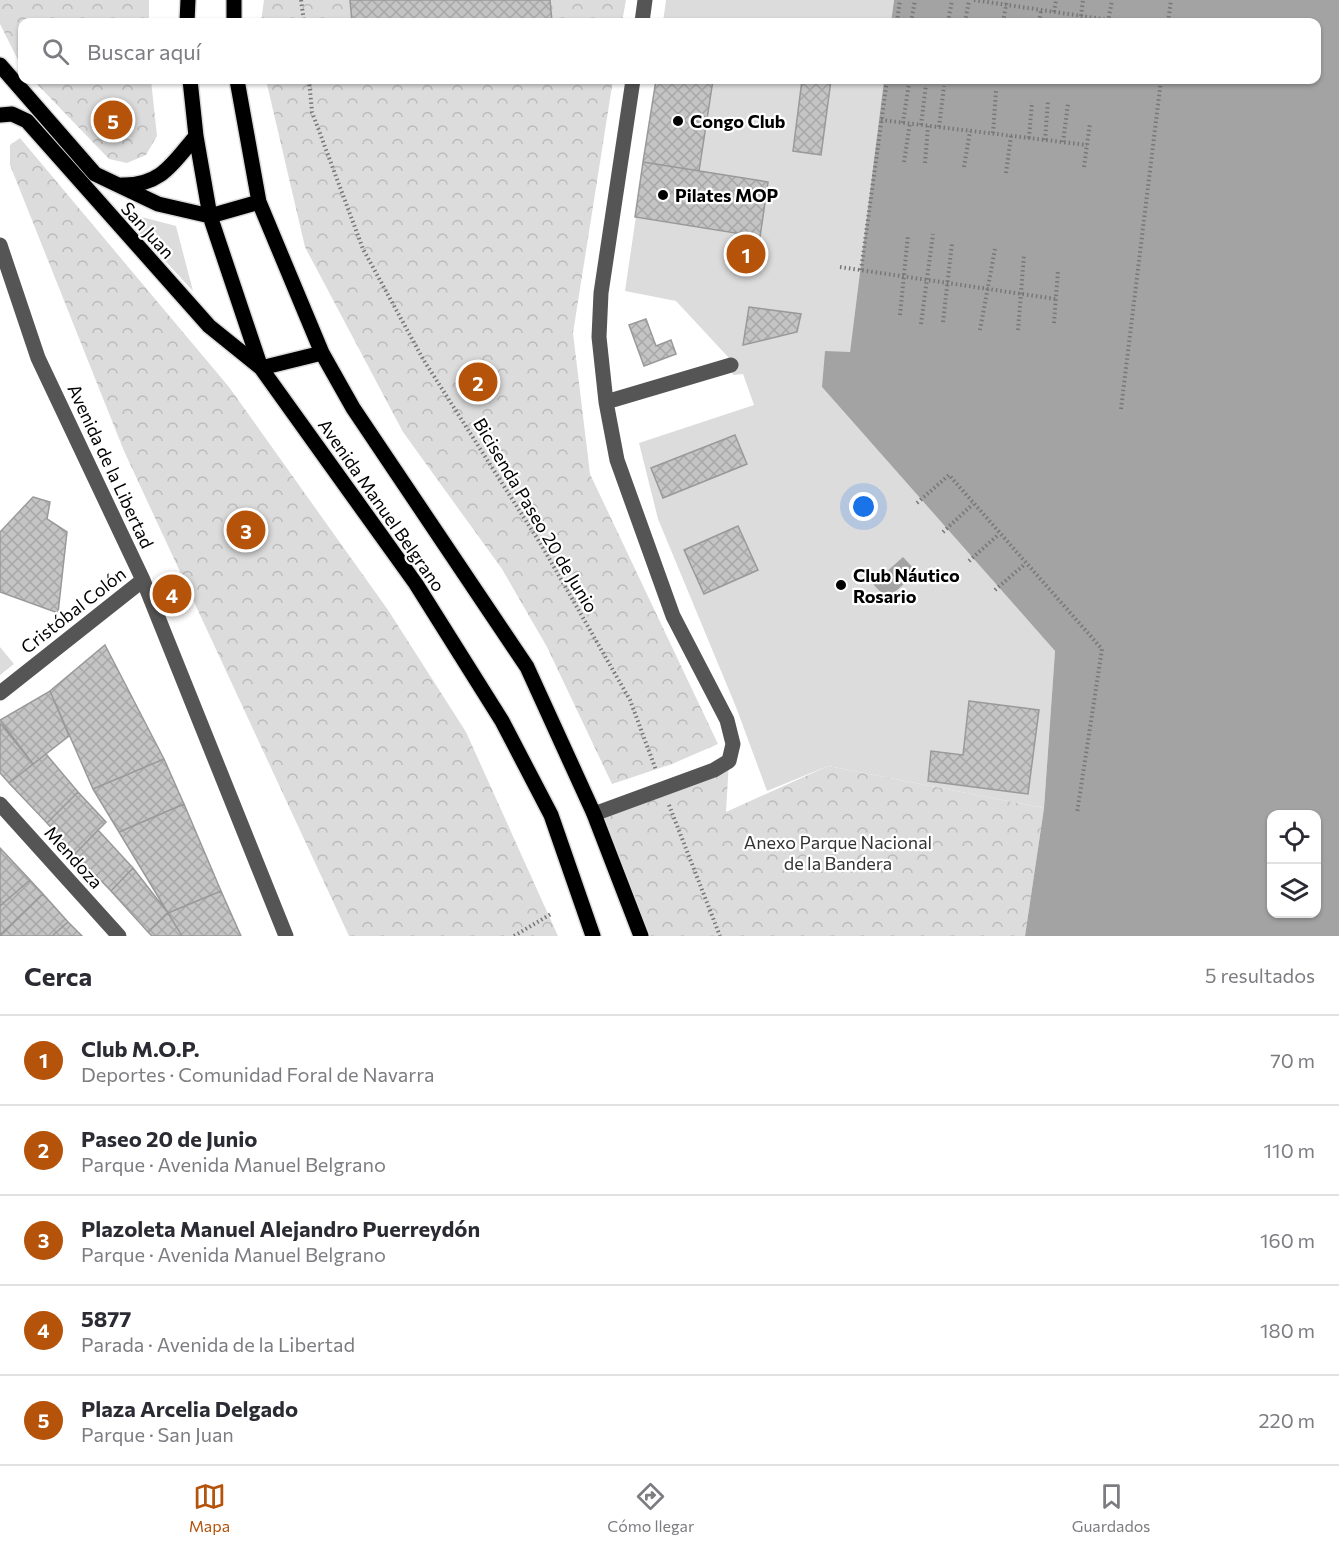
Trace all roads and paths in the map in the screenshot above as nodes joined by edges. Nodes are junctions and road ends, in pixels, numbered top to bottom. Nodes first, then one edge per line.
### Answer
1 (188, 0) edge
2 (234, 0) edge
3 (302, 0) edge
4 (645, 0) edge
5 (900, 0) edge
6 (915, 0) edge
7 (952, 0) edge
8 (969, 0) edge
9 (974, 0) edge
10 (1056, 0) edge
11 (1083, 0) edge
12 (1112, 0) edge
13 (1171, 0) edge
14 (1006, 2) edge
15 (1041, 10) junction
16 (1054, 12) junction
17 (1073, 15) junction
18 (1081, 16) junction
19 (187, 18) edge
20 (234, 18) edge
21 (304, 18) edge
22 (643, 18) edge
23 (898, 18) edge
24 (912, 18) edge
25 (949, 18) edge
26 (966, 18) edge
27 (1004, 18) edge
28 (1040, 18) edge
29 (1073, 18) edge
30 (1092, 18) edge
31 (1109, 18) edge
32 (1169, 18) edge
33 (0, 65) edge
34 (190, 84) edge
35 (238, 84) edge
36 (309, 84) edge
37 (632, 84) edge
38 (886, 84) edge
39 (909, 84) edge
40 (1161, 84) edge
41 (926, 85) dead end
42 (944, 86) dead end
43 (996, 91) dead end
44 (1048, 101) dead end
45 (1032, 102) dead end
46 (1068, 104) dead end
47 (6, 114) edge
48 (881, 120) junction
49 (903, 123) junction
50 (910, 123) junction
51 (1090, 123) dead end
52 (921, 125) junction
53 (928, 126) junction
54 (939, 127) junction
55 (970, 131) junction
56 (993, 134) junction
57 (196, 136) junction
58 (1011, 136) junction
59 (1029, 138) junction
60 (1045, 140) junction
61 (1063, 142) junction
62 (1087, 145) junction
63 (904, 162) dead end
64 (925, 163) dead end
65 (964, 167) dead end
66 (1084, 167) dead end
67 (1006, 173) dead end
68 (119, 185) junction
69 (259, 202) junction
70 (210, 216) junction
71 (933, 234) dead end
72 (908, 235) dead end
73 (952, 243) dead end
74 (0, 245) edge
75 (995, 249) dead end
76 (1024, 256) dead end
77 (840, 267) dead end
78 (861, 270) junction
79 (1058, 271) dead end
80 (904, 277) junction
81 (926, 280) junction
82 (947, 283) junction
83 (988, 289) junction
84 (1021, 294) junction
85 (1056, 299) junction
86 (900, 315) dead end
87 (943, 322) dead end
88 (1054, 323) dead end
89 (921, 324) dead end
90 (980, 330) dead end
91 (1018, 330) dead end
92 (322, 353) junction
93 (731, 365) dead end
94 (261, 368) junction
95 (606, 402) junction
96 (1121, 409) dead end
97 (917, 503) dead end
98 (973, 504) junction
99 (943, 532) dead end
100 (999, 534) junction
101 (969, 561) dead end
102 (1025, 564) junction
103 (143, 580) junction
104 (995, 590) dead end
105 (0, 693) edge
106 (662, 789) junction
107 (0, 804) edge
108 (1077, 813) dead end
109 (594, 814) junction
110 (551, 914) dead end
111 (119, 936) edge
112 (286, 936) edge
113 (514, 936) edge
114 (593, 936) edge
115 (641, 936) edge
116 (720, 936) edge

1 - 19 main road
2 - 20 main road
3 - 21 path
4 - 22 street
5 - 23 path
6 - 24 path
7 - 25 path
8 - 26 path
9 - 14 path
10 - 16 path
11 - 18 path
12 - 31 path
13 - 32 path
14 - 15 path
14 - 27 path
15 - 16 path
15 - 28 path
16 - 17 path
17 - 18 path
17 - 29 path
18 - 30 path
33 - 68 main road, San Juan
34 - 57 main road, Avenida Manuel Belgrano
35 - 69 main road, Avenida Manuel Belgrano
36 - 106 path, Bicisenda Paseo 20 de Junio
37 - 95 street
38 - 48 path
39 - 49 path
40 - 96 path
41 - 52 path
42 - 54 path
43 - 56 path
44 - 60 path
45 - 59 path
46 - 61 path
47 - 94 main road, San Juan
48 - 49 path
48 - 78 path
49 - 50 path
50 - 52 path
50 - 63 path
51 - 62 path
52 - 53 path
53 - 54 path
53 - 64 path
54 - 55 path
55 - 56 path
55 - 65 path
56 - 58 path
57 - 68 main road
57 - 70 main road, Avenida Manuel Belgrano
58 - 59 path
58 - 67 path
59 - 60 path
60 - 61 path
61 - 62 path
62 - 66 path
68 - 70 main road, San Juan
69 - 70 main road, San Juan
69 - 92 main road, Avenida Manuel Belgrano
70 - 94 main road, Avenida Manuel Belgrano
71 - 81 path
72 - 80 path
73 - 82 path
74 - 103 street, Avenida de la Libertad
75 - 83 path
76 - 84 path
77 - 78 path
78 - 80 path
79 - 85 path
80 - 81 path
80 - 86 path
81 - 82 path
81 - 89 path
82 - 83 path
82 - 87 path
83 - 84 path
83 - 90 path
84 - 85 path
84 - 91 path
85 - 88 path
92 - 94 main road
92 - 109 main road, Avenida Manuel Belgrano
93 - 95 street
94 - 114 main road, Avenida Manuel Belgrano
95 - 106 street
97 - 98 path
98 - 99 path
98 - 100 path
100 - 101 path
100 - 102 path
102 - 104 path
102 - 108 path
103 - 105 street, Cristóbal Colón
103 - 112 street, Avenida de la Libertad
106 - 109 street
106 - 116 path, Bicisenda Paseo 20 de Junio
107 - 111 street, Mendoza
109 - 115 main road, Avenida Manuel Belgrano
110 - 113 path

